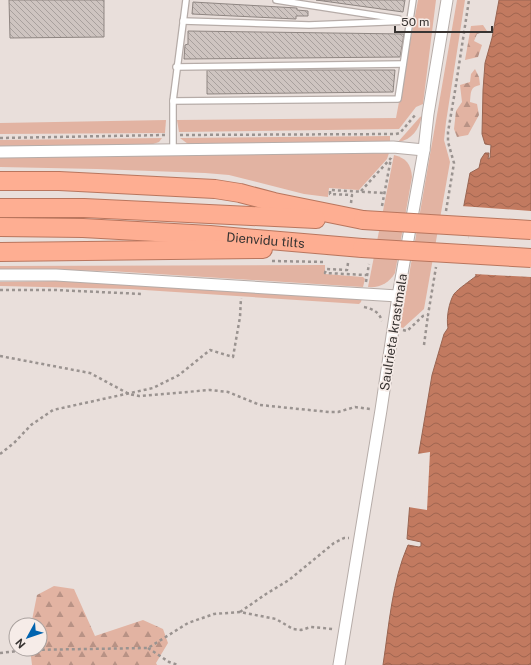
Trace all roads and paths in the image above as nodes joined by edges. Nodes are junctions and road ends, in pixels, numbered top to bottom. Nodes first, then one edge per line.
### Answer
1 (186, 0) edge
2 (276, 0) edge
3 (413, 0) edge
4 (447, 0) edge
5 (469, 0) edge
6 (183, 21) junction
7 (410, 21) junction
8 (404, 64) junction
9 (176, 67) junction
10 (173, 101) junction
11 (428, 114) junction
12 (396, 134) junction
13 (173, 135) junction
14 (0, 138) edge
15 (174, 150) junction
16 (424, 150) junction
17 (0, 152) edge
18 (392, 153) junction
19 (454, 163) dead end
20 (0, 181) edge
21 (360, 192) junction
22 (385, 193) junction
23 (351, 204) dead end
24 (0, 208) edge
25 (382, 208) dead end
26 (363, 220) junction
27 (0, 227) edge
28 (531, 230) edge
29 (0, 252) edge
30 (366, 254) junction
31 (531, 258) edge
32 (348, 263) dead end
33 (0, 275) edge
34 (366, 276) junction
35 (365, 293) junction
36 (398, 296) junction
37 (241, 298) dead end
38 (364, 307) dead end
39 (428, 315) dead end
40 (424, 345) dead end
41 (0, 356) edge
42 (129, 394) junction
43 (381, 410) junction
44 (0, 454) edge
45 (360, 539) junction
46 (240, 612) junction
47 (345, 631) junction
48 (148, 648) junction
49 (0, 653) edge
50 (178, 665) edge
51 (339, 665) edge

1 - 6 lane
2 - 7 lane
3 - 7 lane
4 - 11 street, Saulrieta krastmala
5 - 19 path
6 - 7 lane
6 - 9 lane
7 - 8 lane
8 - 9 lane
8 - 10 lane
9 - 10 lane
10 - 13 lane
11 - 12 path
11 - 16 street, Saulrieta krastmala
12 - 13 path
12 - 18 path
13 - 14 path
13 - 15 lane
15 - 17 street
15 - 18 street
16 - 18 street
16 - 36 street, Saulrieta krastmala
18 - 21 path
18 - 22 path
20 - 26 highway
21 - 22 path
21 - 23 path
22 - 25 path
24 - 26 highway, Dienvidu tilts
26 - 28 highway, Dienvidu tilts, bridge
27 - 30 highway, Dienvidu tilts
29 - 30 highway
30 - 31 highway, Dienvidu tilts, bridge
30 - 34 path
32 - 34 path
33 - 35 street
34 - 35 path
35 - 36 street
35 - 38 path
36 - 43 street, Saulrieta krastmala
37 - 42 path
39 - 40 path
41 - 42 path
42 - 43 path
42 - 44 path
43 - 45 street, Saulrieta krastmala
45 - 46 path
45 - 47 street, Saulrieta krastmala
46 - 47 path
46 - 48 path
47 - 51 street, Saulrieta krastmala
48 - 49 path
48 - 50 path

